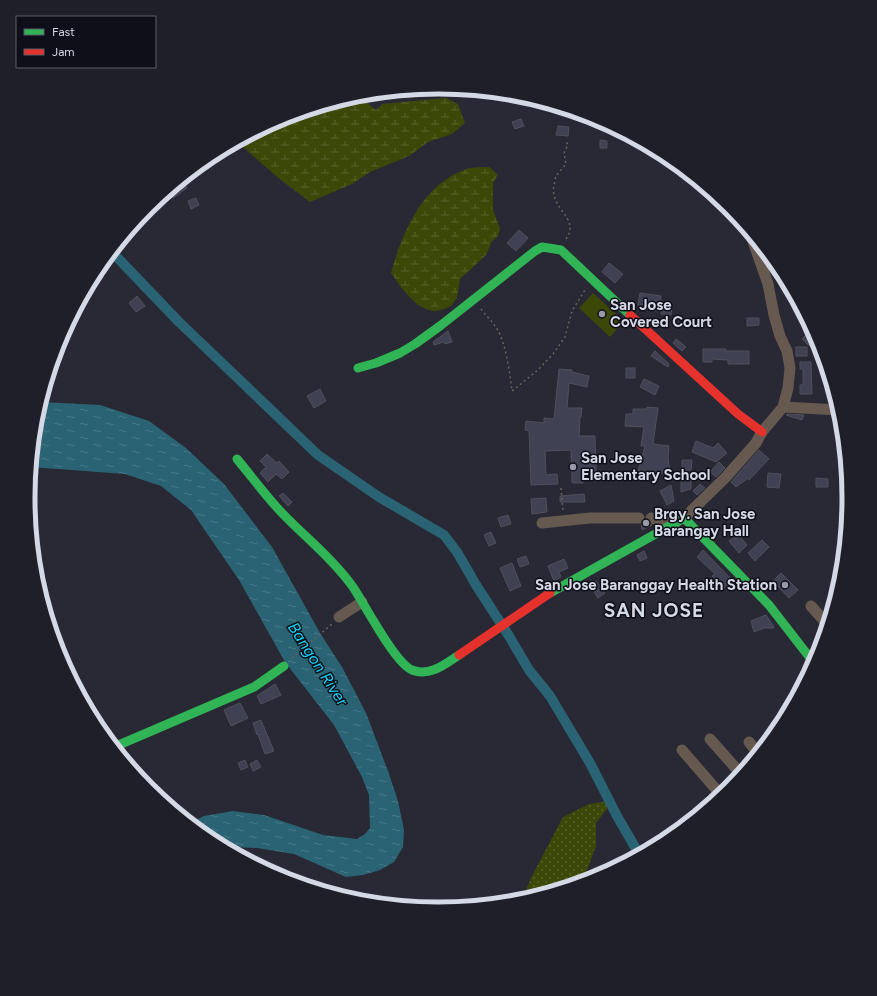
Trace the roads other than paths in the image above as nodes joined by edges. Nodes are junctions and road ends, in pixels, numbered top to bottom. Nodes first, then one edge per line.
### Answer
1 (755, 247) edge
2 (358, 368) dead end
3 (783, 407) junction
4 (832, 410) edge
5 (762, 432) junction
6 (237, 459) dead end
7 (639, 518) dead end
8 (651, 518) dead end
9 (680, 521) junction
10 (542, 523) dead end
11 (362, 602) junction
12 (811, 606) dead end
13 (339, 617) road end
14 (823, 620) edge
15 (809, 656) edge
16 (284, 666) road end
17 (710, 739) dead end
18 (749, 742) dead end
19 (119, 745) edge
20 (755, 749) edge
21 (682, 750) dead end
22 (736, 770) edge
23 (717, 790) edge

1 - 3 street
2 - 5 street
3 - 4 street
3 - 5 street
5 - 9 street
6 - 11 street
7 - 10 street
8 - 9 street
9 - 11 street
9 - 15 street
11 - 13 street
12 - 14 street
16 - 19 street
17 - 22 street
18 - 20 street
21 - 23 street

